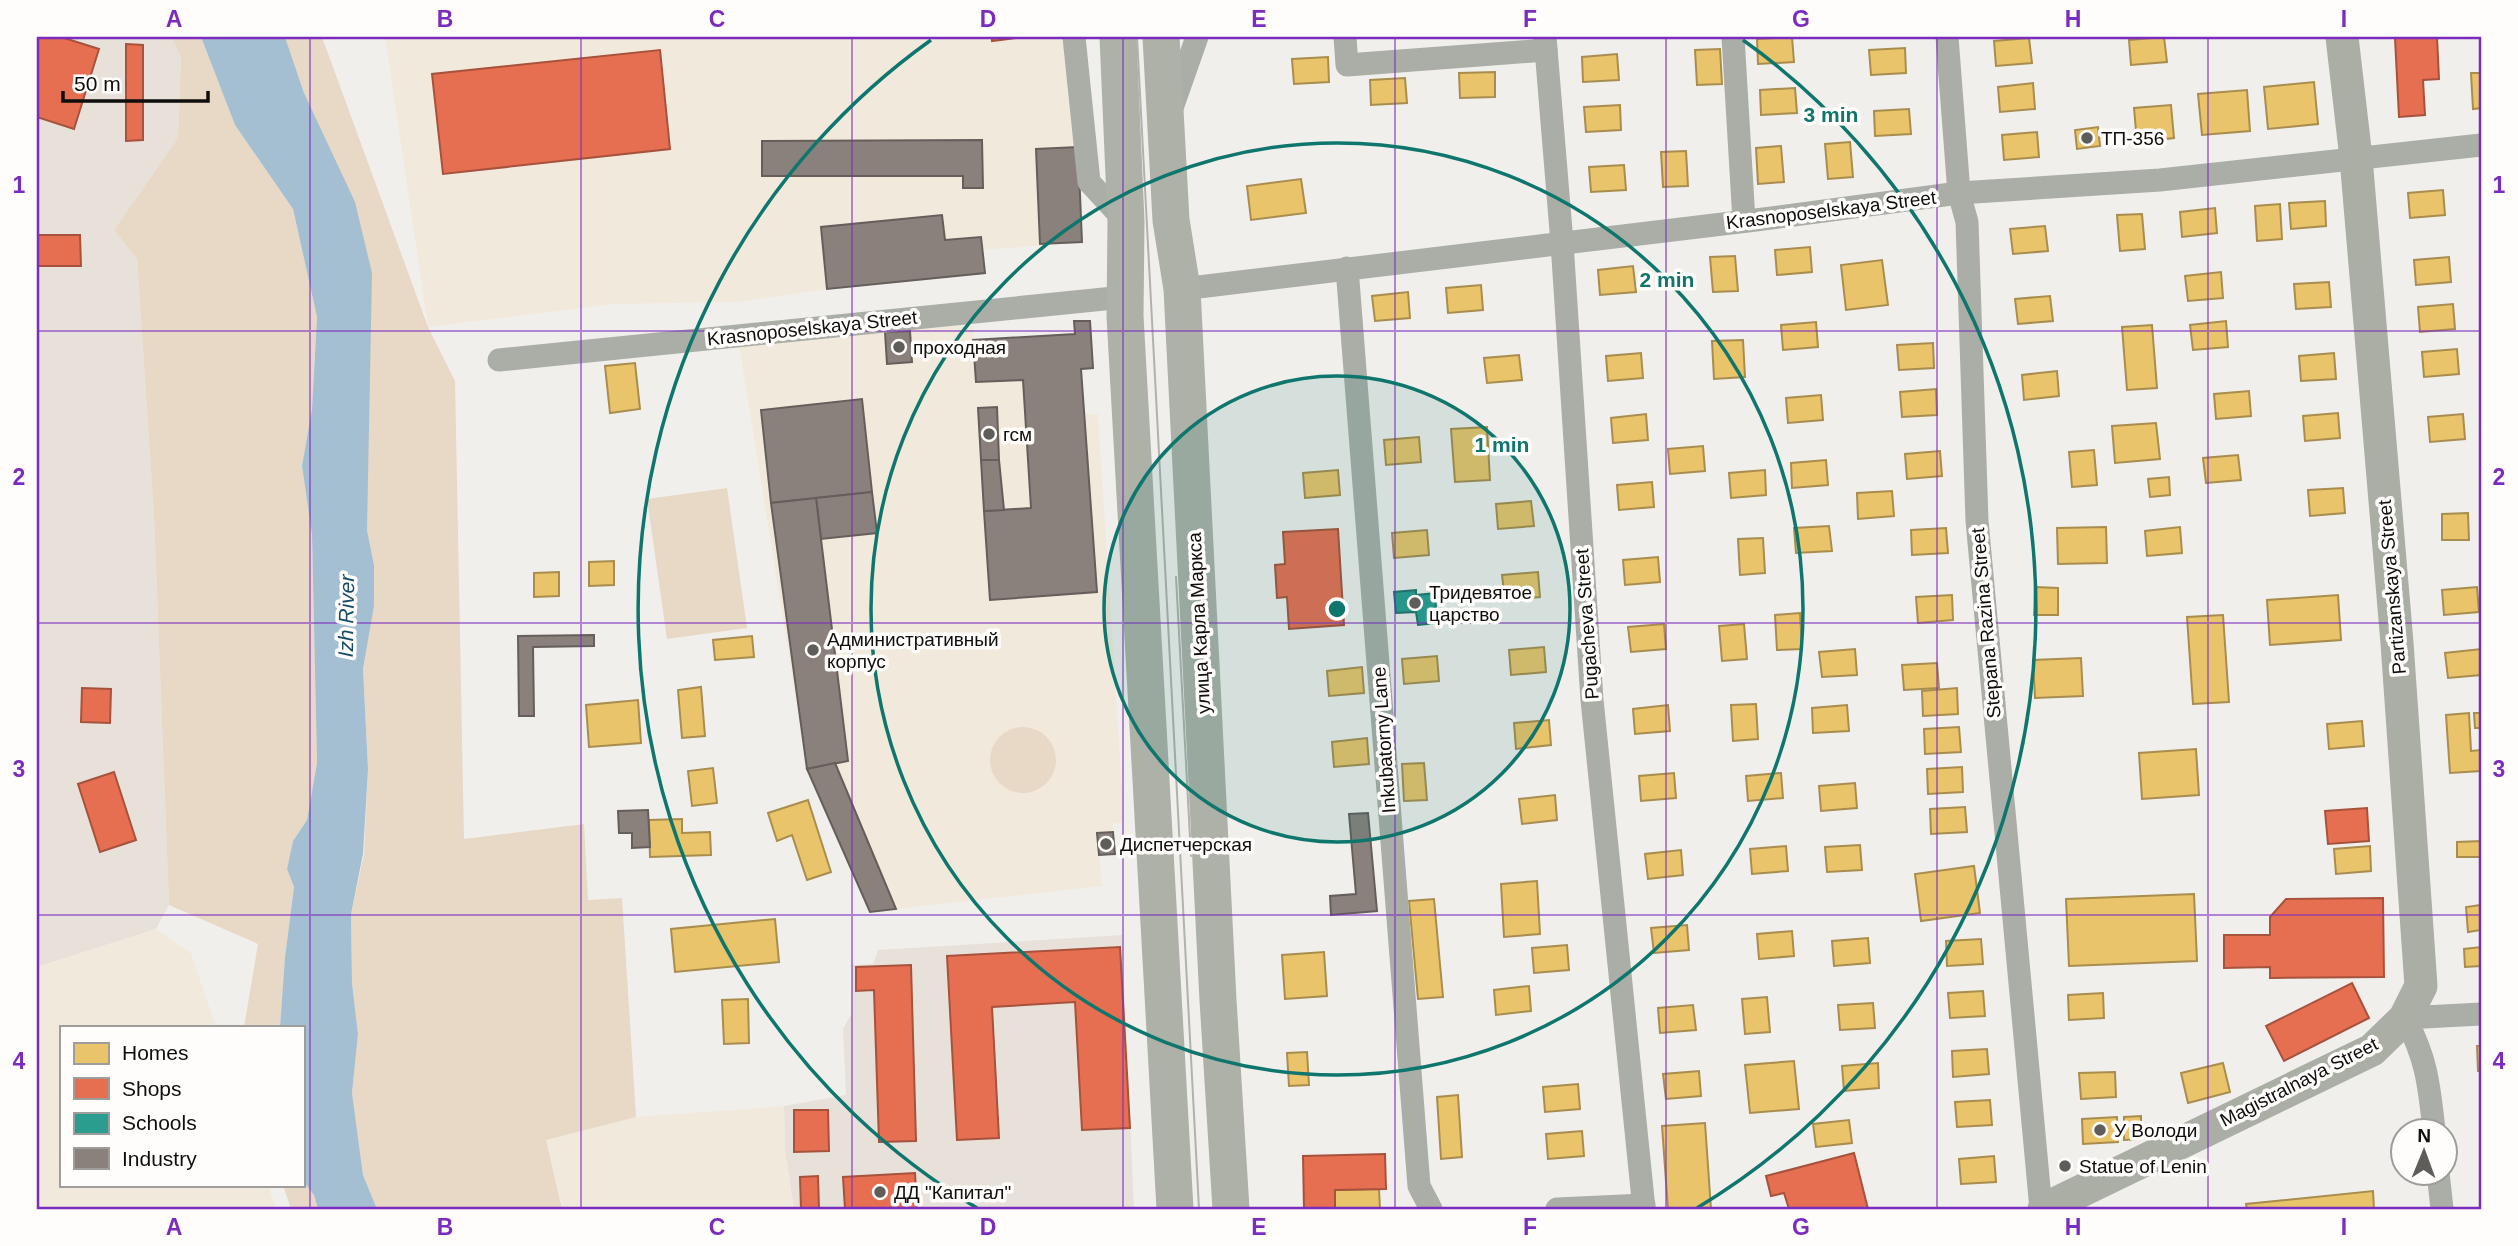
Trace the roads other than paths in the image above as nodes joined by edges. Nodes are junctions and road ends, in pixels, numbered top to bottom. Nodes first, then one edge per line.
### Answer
1 (1074, 37) edge
2 (1118, 37) edge
3 (1161, 37) edge
4 (1197, 37) edge
5 (1345, 37) edge
6 (1734, 37) edge
7 (1947, 37) edge
8 (2342, 37) edge
9 (1545, 43) edge
10 (1166, 124) junction
11 (2481, 145) edge
12 (2356, 158) junction
13 (1959, 193) junction
14 (1744, 221) junction
15 (1126, 222) junction
16 (1562, 243) junction
17 (1347, 268) junction
18 (1182, 289) junction
19 (1124, 297) junction
20 (499, 360) dead end
21 (2481, 1014) edge
22 (2405, 1018) junction
23 (2432, 1116) edge
24 (2440, 1186) edge
25 (1644, 1207) edge
26 (1175, 1209) edge
27 (1231, 1209) edge
28 (1431, 1209) edge
29 (1557, 1209) edge
30 (2042, 1209) edge
31 (2442, 1209) edge

1 - 15 street
2 - 15 main road
3 - 10 main road, улица Карла Маркса
4 - 10 street
5 - 9 street
6 - 14 street
7 - 13 street, Stepana Razina Street
8 - 12 street, Partizanskaya Street
9 - 16 street, Pugacheva Street
10 - 18 main road, улица Карла Маркса
11 - 12 street, Krasnoposelskaya Street
12 - 13 street, Krasnoposelskaya Street
12 - 22 street, Partizanskaya Street
13 - 14 street, Krasnoposelskaya Street
13 - 30 street, Stepana Razina Street
14 - 16 street, Krasnoposelskaya Street
15 - 19 main road
16 - 17 street, Krasnoposelskaya Street
16 - 25 street, Pugacheva Street
17 - 18 street, Krasnoposelskaya Street
17 - 28 street, Inkubatorny Lane
18 - 19 main road
18 - 27 main road, улица Карла Маркса
19 - 20 street, Krasnoposelskaya Street
19 - 26 main road
21 - 22 street
22 - 23 street
22 - 30 street, Magistralnaya Street
24 - 31 street
25 - 29 street

